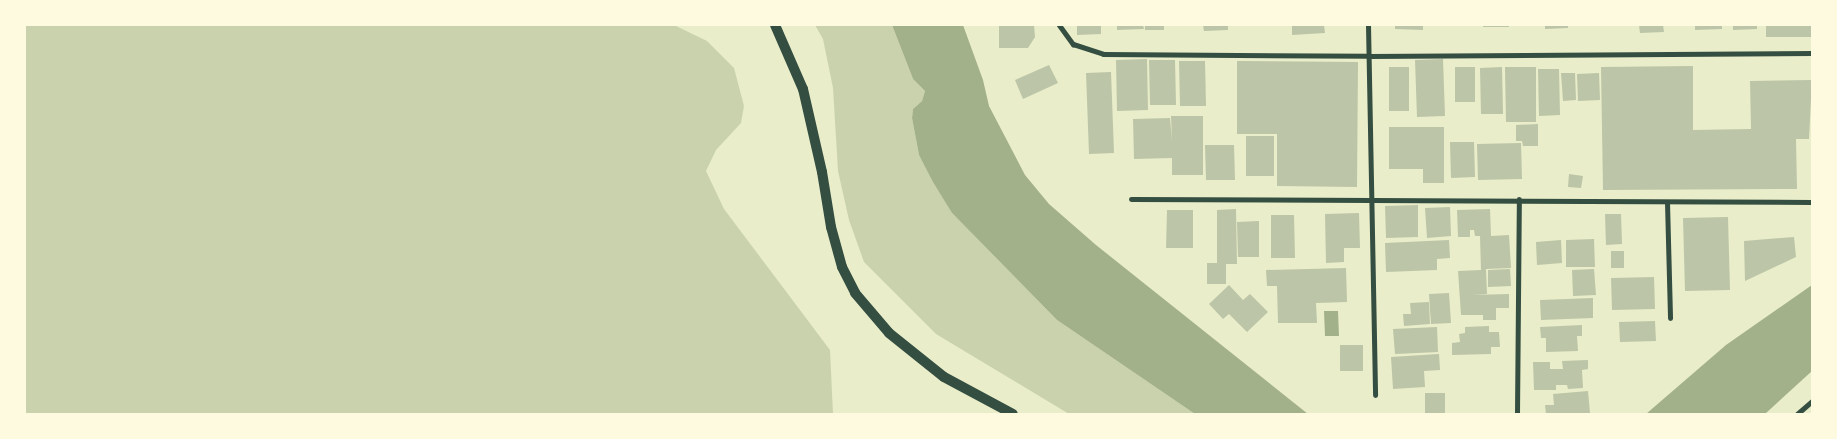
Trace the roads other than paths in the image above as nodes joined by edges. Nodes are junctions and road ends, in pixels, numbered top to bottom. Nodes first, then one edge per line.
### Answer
1 (775, 25) edge
2 (1059, 25) edge
3 (1368, 25) edge
4 (1812, 53) edge
5 (1369, 56) junction
6 (1131, 199) dead end
7 (1519, 199) junction
8 (1370, 200) junction
9 (1667, 202) junction
10 (1812, 202) edge
11 (1670, 318) dead end
12 (1375, 395) dead end
13 (1812, 401) edge
14 (1013, 414) edge
15 (1518, 414) edge
16 (1797, 414) edge

1 - 14 main road
2 - 5 street
3 - 5 street
4 - 5 street
5 - 8 street
6 - 8 street
7 - 8 street
7 - 9 street
7 - 15 street
8 - 12 street
9 - 10 street
9 - 11 street
13 - 16 street

